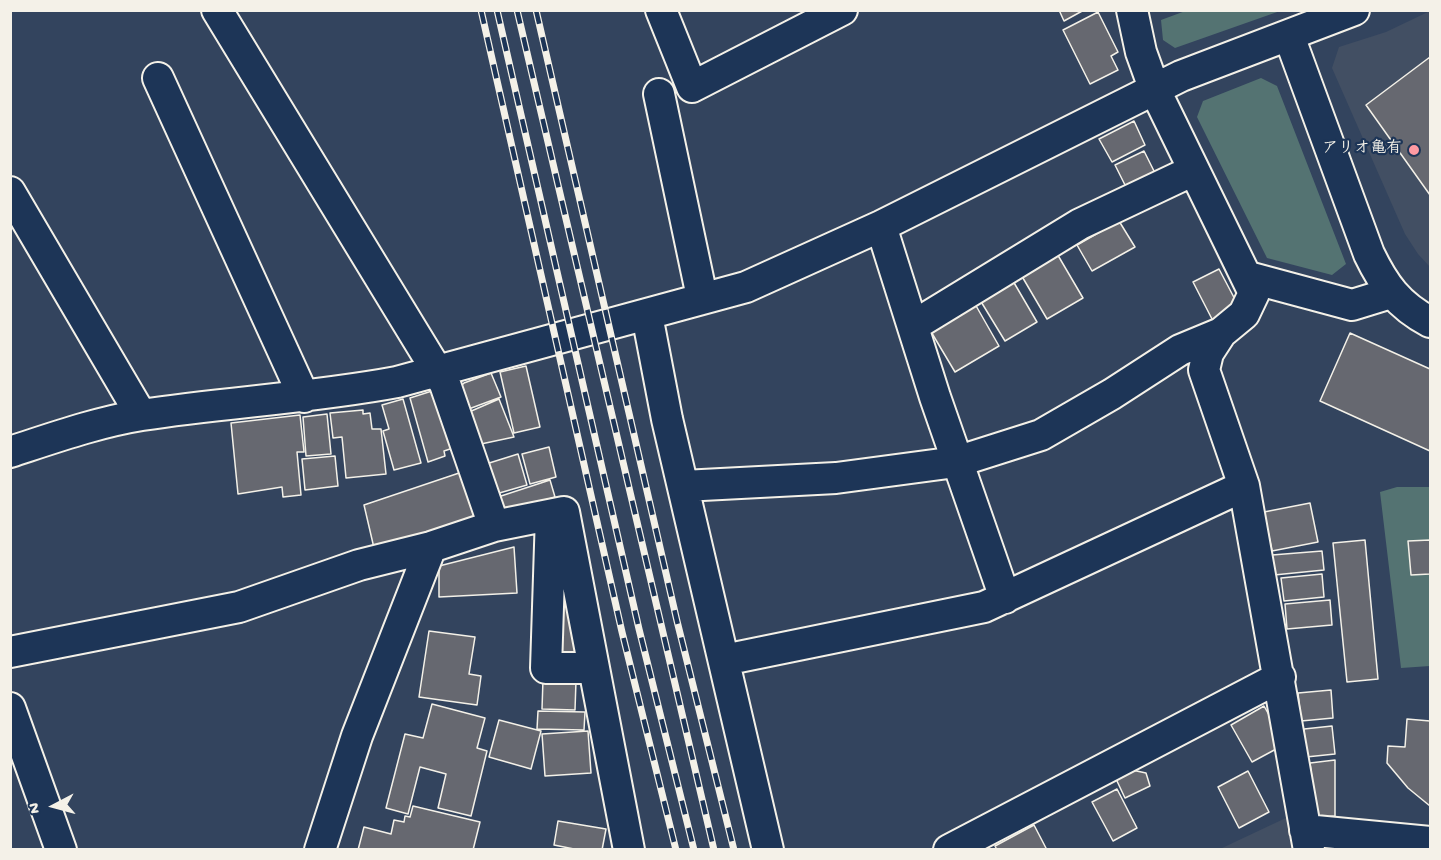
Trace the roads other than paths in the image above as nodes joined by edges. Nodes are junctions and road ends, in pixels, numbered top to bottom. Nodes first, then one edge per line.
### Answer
1 (218, 10) edge
2 (661, 10) edge
3 (842, 10) edge
4 (1132, 10) edge
5 (1354, 10) edge
6 (1289, 36) junction
7 (158, 78) dead end
8 (688, 79) junction
9 (1154, 88) junction
10 (1192, 171) junction
11 (10, 192) edge
12 (881, 226) junction
13 (1248, 277) junction
14 (1391, 293) junction
15 (702, 297) junction
16 (647, 315) junction
17 (1431, 322) edge
18 (913, 326) junction
19 (1221, 333) junction
20 (438, 372) junction
21 (304, 397) junction
22 (141, 415) junction
23 (10, 452) edge
24 (956, 462) junction
25 (684, 486) junction
26 (1244, 486) junction
27 (544, 516) junction
28 (495, 526) junction
29 (431, 547) junction
30 (1005, 598) junction
31 (10, 652) edge
32 (724, 660) junction
33 (593, 668) junction
34 (1280, 677) junction
35 (10, 708) edge
36 (19, 762) edge
37 (1307, 840) edge
38 (1431, 842) edge
39 (61, 849) edge
40 (320, 849) edge
41 (629, 849) edge
42 (768, 849) edge
43 (949, 849) edge

1 - 20 street
2 - 8 street
3 - 8 street
4 - 9 street
5 - 6 street
6 - 9 street
6 - 14 street
7 - 21 street
8 - 15 street
9 - 10 street
9 - 12 street
10 - 13 street
10 - 18 street
11 - 22 street
12 - 15 street
12 - 18 street
13 - 14 street
13 - 19 street
14 - 17 street
15 - 16 street
16 - 20 street
16 - 25 street
18 - 24 street
19 - 24 street
19 - 26 street
20 - 21 street
20 - 28 street
21 - 22 street
22 - 23 street
24 - 25 street
24 - 30 street
25 - 32 street
26 - 30 street
26 - 34 street
27 - 28 street
27 - 33 street
27 - 33 street
28 - 29 street
29 - 31 street
29 - 40 street
30 - 32 street
32 - 42 street
33 - 41 street
34 - 37 street
34 - 43 street
35 - 36 street
36 - 39 street
37 - 38 street

